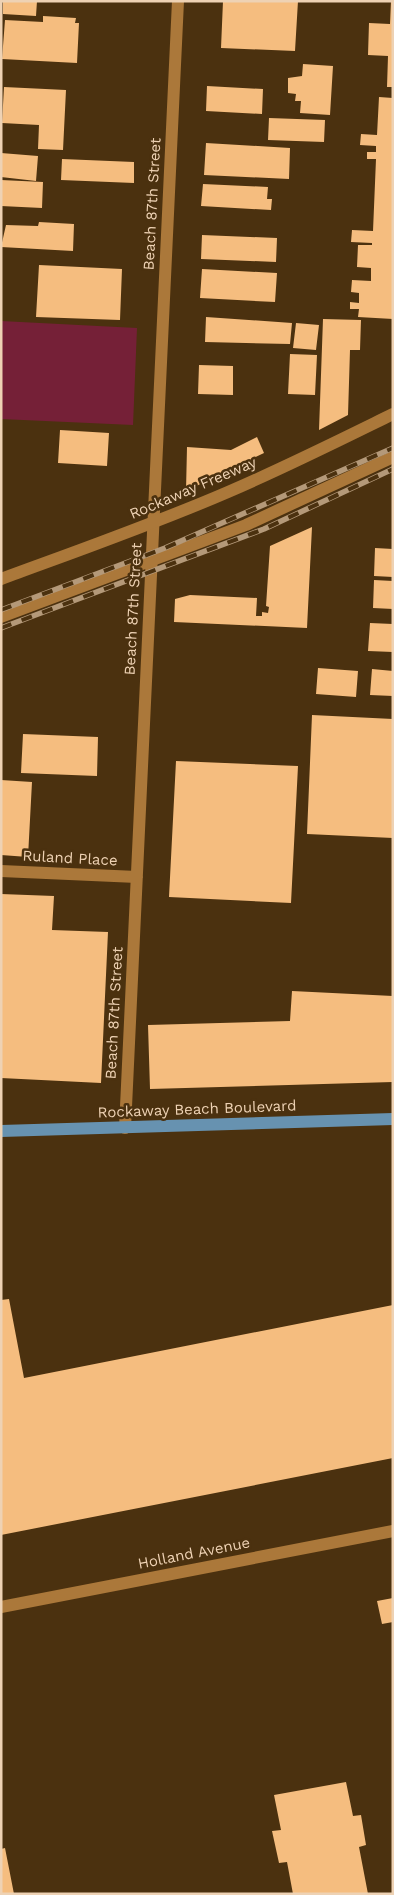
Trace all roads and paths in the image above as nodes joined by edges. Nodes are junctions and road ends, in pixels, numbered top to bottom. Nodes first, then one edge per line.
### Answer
1 (178, 1) edge
2 (393, 414) edge
3 (393, 457) edge
4 (154, 523) junction
5 (152, 561) junction
6 (1, 579) edge
7 (1, 617) edge
8 (1, 871) edge
9 (137, 877) junction
10 (393, 1119) edge
11 (125, 1128) junction
12 (1, 1131) edge
13 (393, 1531) edge
14 (1, 1607) edge

1 - 4 street, Beach 87th Street
2 - 4 street, Rockaway Freeway
3 - 5 street
4 - 5 street, Beach 87th Street
4 - 6 street, Rockaway Freeway
5 - 7 street
5 - 9 street, Beach 87th Street
8 - 9 street, Ruland Place
9 - 11 street, Beach 87th Street
10 - 11 main road, Rockaway Beach Boulevard
11 - 12 main road, Rockaway Beach Boulevard
13 - 14 street, Holland Avenue

